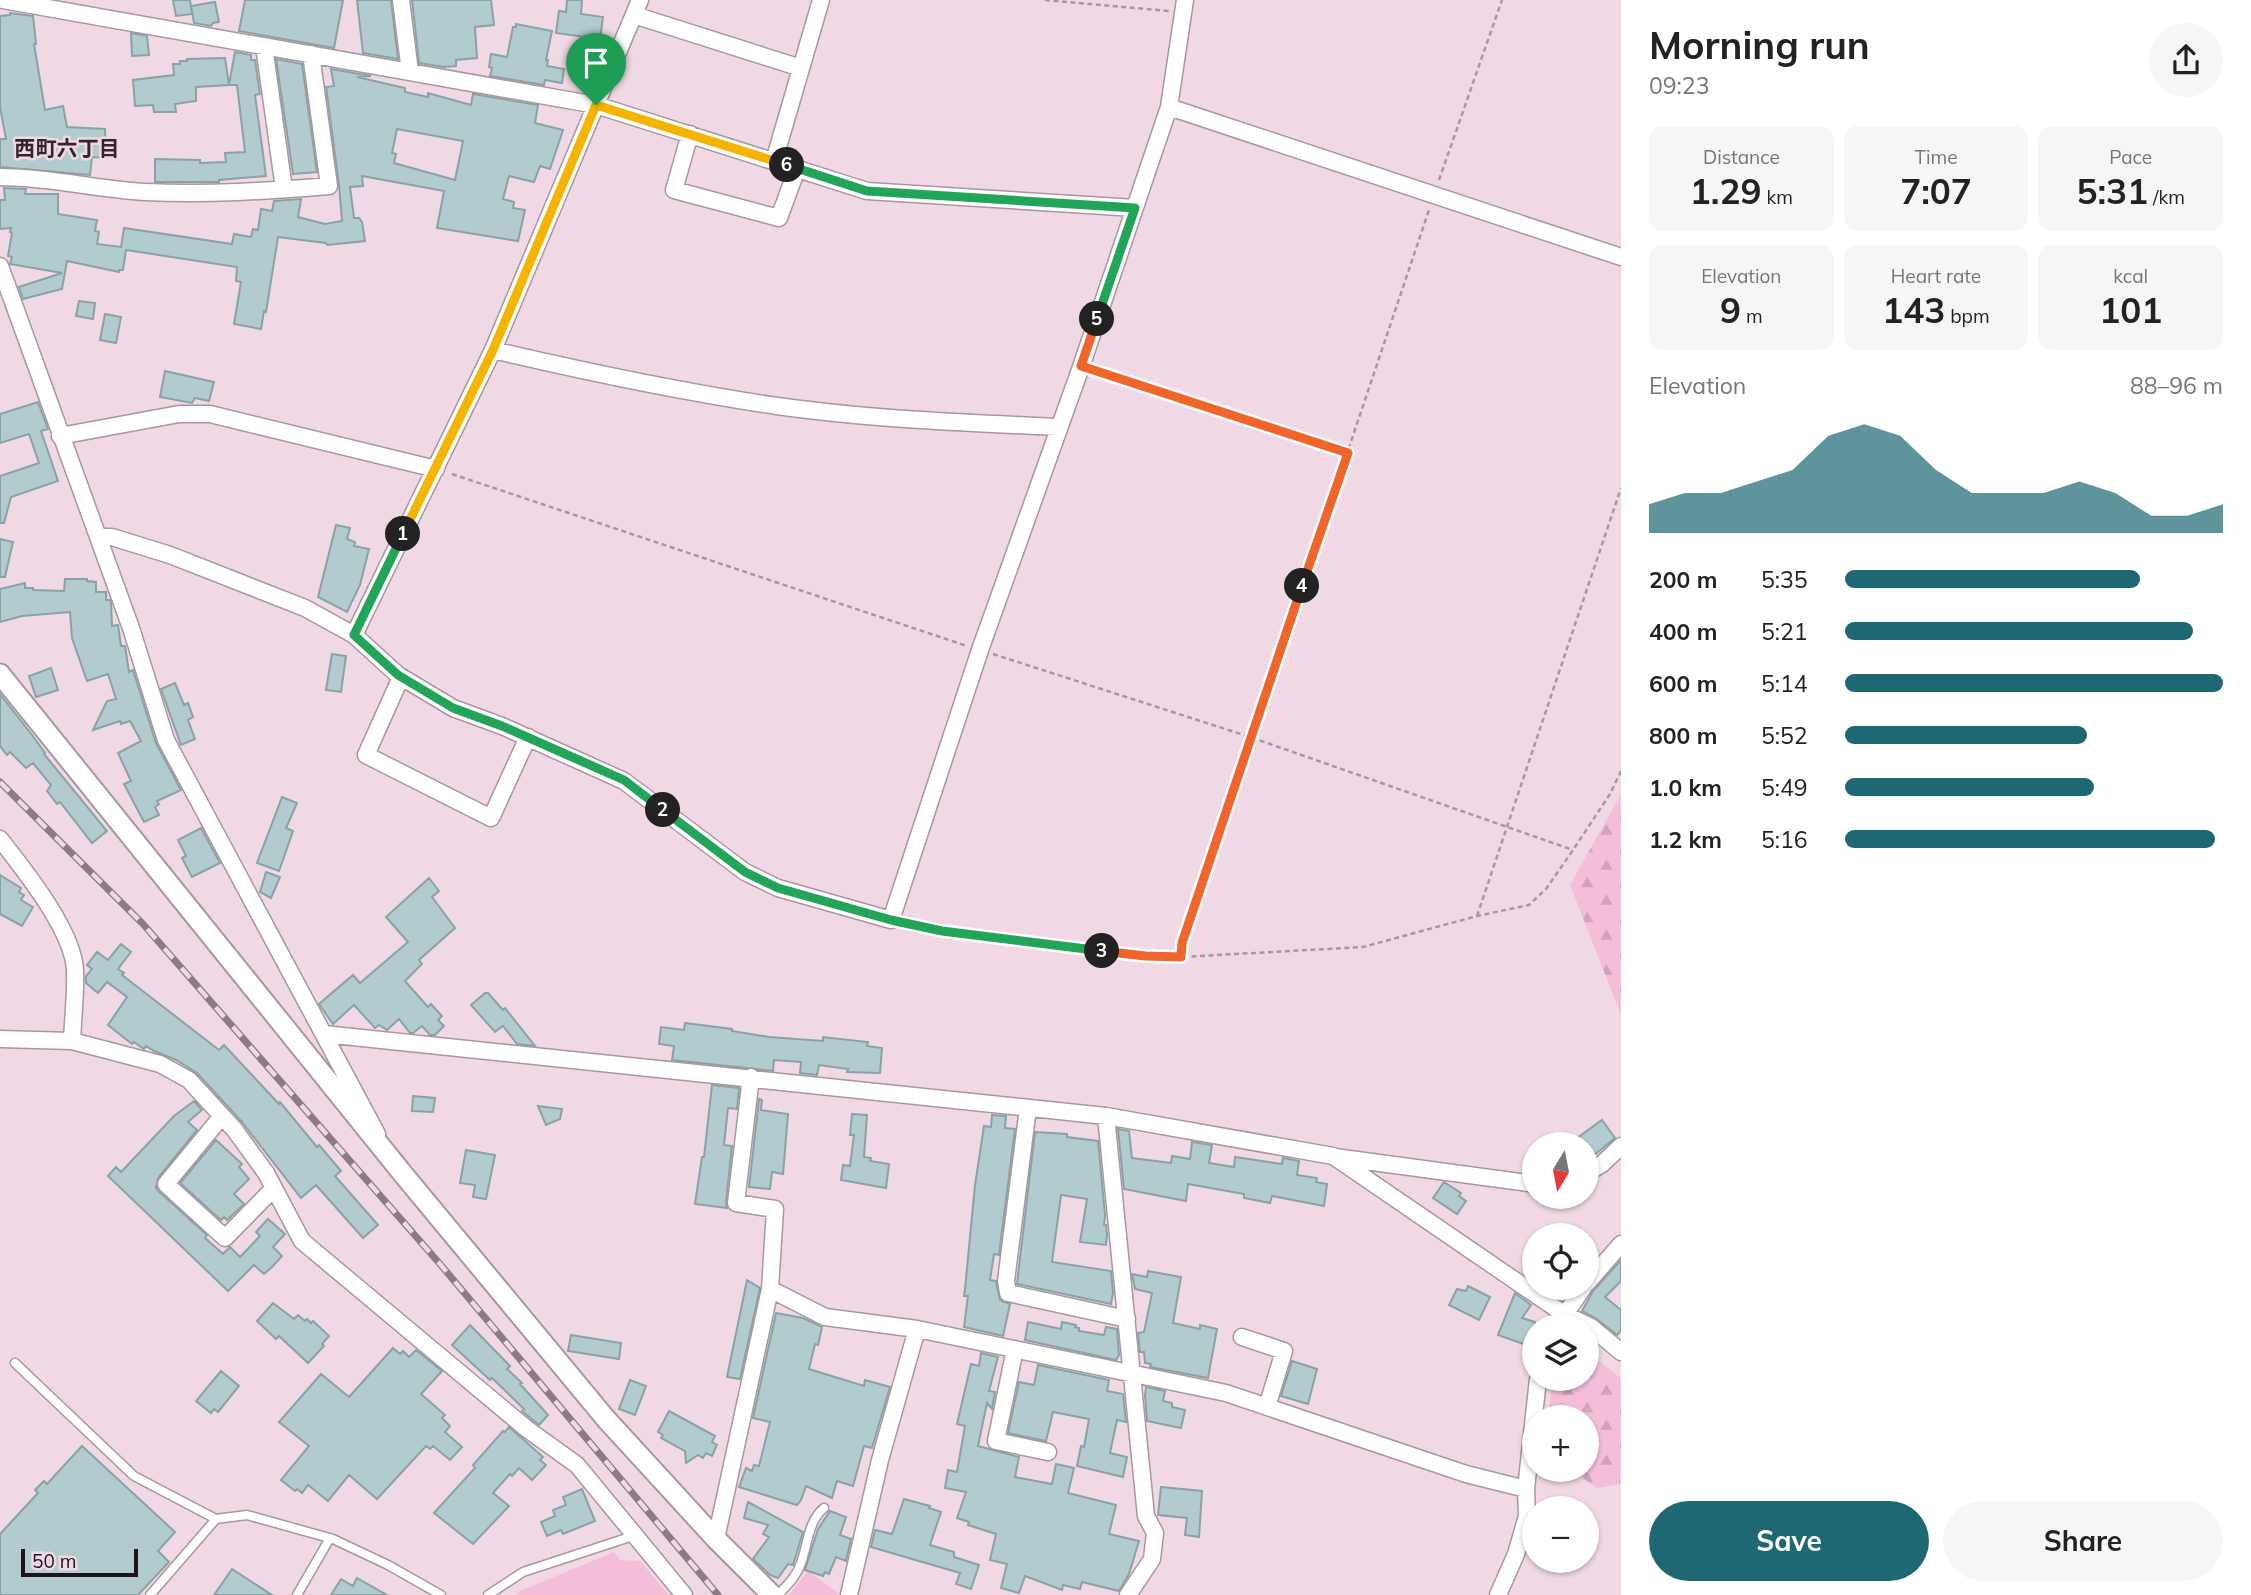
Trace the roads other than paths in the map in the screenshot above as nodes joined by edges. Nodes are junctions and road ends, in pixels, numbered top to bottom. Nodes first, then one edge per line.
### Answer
1 (3, 0) edge
2 (401, 0) edge
3 (821, 0) edge
4 (1184, 6) edge
5 (637, 7) edge
6 (264, 46) junction
7 (311, 54) junction
8 (802, 68) junction
9 (410, 72) junction
10 (596, 105) junction
11 (1169, 107) junction
12 (690, 134) junction
13 (774, 161) junction
14 (797, 169) junction
15 (0, 177) edge
16 (284, 189) junction
17 (1135, 208) junction
18 (1621, 257) edge
19 (0, 265) edge
20 (493, 350) junction
21 (1059, 427) junction
22 (60, 436) junction
23 (436, 469) junction
24 (98, 537) junction
25 (354, 635) junction
26 (0, 674) edge
27 (401, 677) junction
28 (528, 737) junction
29 (0, 839) edge
30 (324, 1034) junction
31 (0, 1039) edge
32 (72, 1041) junction
33 (751, 1077) junction
34 (1028, 1108) junction
35 (222, 1116) junction
36 (1106, 1116) junction
37 (1621, 1146) edge
38 (388, 1156) junction
39 (1333, 1156) junction
40 (1600, 1165) edge
41 (1522, 1182) edge
42 (274, 1188) junction
43 (1621, 1244) edge
44 (1599, 1269) edge
45 (771, 1289) junction
46 (1553, 1314) edge
47 (1127, 1320) junction
48 (917, 1329) junction
49 (1599, 1334) edge
50 (1242, 1337) dead end
51 (1014, 1349) junction
52 (1621, 1352) edge
53 (15, 1363) dead end
54 (1132, 1373) junction
55 (1537, 1391) edge
56 (1267, 1407) junction
57 (1048, 1452) dead end
58 (1526, 1489) junction
59 (824, 1508) dead end
60 (216, 1519) junction
61 (636, 1535) junction
62 (330, 1538) junction
63 (716, 1539) junction
64 (150, 1595) edge
65 (297, 1595) edge
66 (441, 1595) edge
67 (488, 1595) edge
68 (684, 1595) edge
69 (772, 1595) edge
70 (778, 1595) edge
71 (849, 1595) edge
72 (1128, 1595) edge
73 (1498, 1595) edge

1 - 6 street
2 - 9 street
3 - 8 street
4 - 11 street
5 - 8 street
5 - 10 street
6 - 7 street
6 - 16 street
7 - 9 street
7 - 16 street
8 - 13 street
9 - 10 street
10 - 12 street
10 - 20 street
11 - 17 street
11 - 18 street
12 - 13 street
12 - 14 street
13 - 14 street
14 - 17 street
15 - 16 street
17 - 21 street
19 - 22 street
20 - 21 street
20 - 23 street
21 - 28 street
22 - 23 street
22 - 24 street
23 - 25 street
24 - 25 street
24 - 30 street
25 - 27 street
26 - 38 street
27 - 28 street
27 - 28 street
29 - 32 street
30 - 33 street
30 - 38 street
31 - 32 street
32 - 35 street
33 - 34 street
33 - 45 street
34 - 36 street
34 - 47 street
35 - 42 street
35 - 42 street
36 - 39 street
36 - 47 street
37 - 40 street
38 - 63 street
39 - 41 street
39 - 46 street
42 - 61 street
43 - 44 street
45 - 48 street
45 - 63 street
47 - 54 street
48 - 51 street
48 - 71 street
49 - 52 street
50 - 56 street
51 - 54 street
51 - 57 street
53 - 60 lane
54 - 56 street
54 - 72 street
55 - 58 street
56 - 58 street
58 - 73 street
59 - 70 lane
60 - 62 lane
60 - 64 lane
61 - 67 lane
61 - 68 street
62 - 65 lane
62 - 66 lane
63 - 69 street

